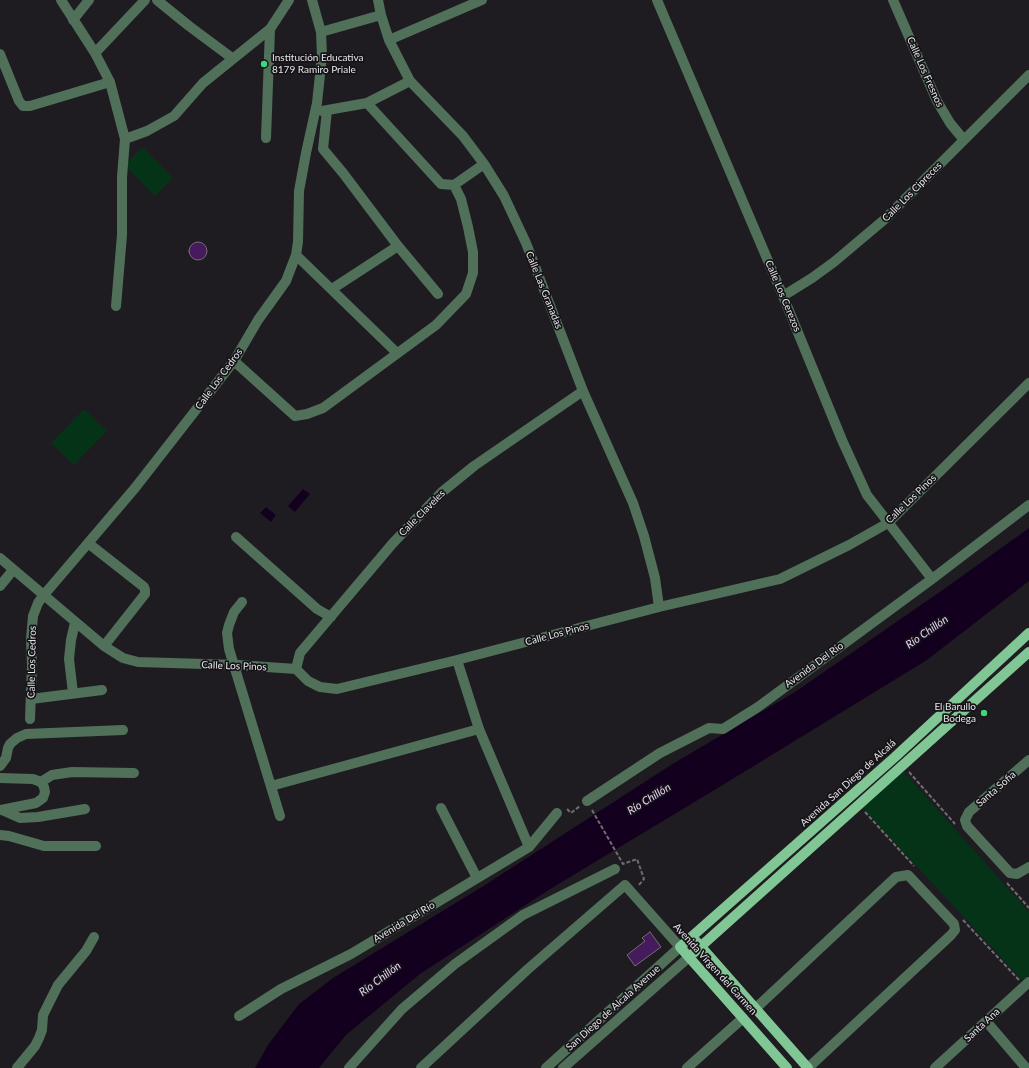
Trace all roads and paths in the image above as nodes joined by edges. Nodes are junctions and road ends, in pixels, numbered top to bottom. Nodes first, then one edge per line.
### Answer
1 (62, 0) edge
2 (89, 0) edge
3 (145, 0) edge
4 (157, 0) edge
5 (289, 0) edge
6 (312, 0) edge
7 (378, 0) edge
8 (482, 0) edge
9 (657, 0) edge
10 (893, 0) edge
11 (381, 16) junction
12 (73, 20) junction
13 (270, 29) junction
14 (321, 32) junction
15 (389, 40) junction
16 (95, 53) junction
17 (0, 54) edge
18 (232, 58) junction
19 (1029, 75) edge
20 (410, 81) junction
21 (110, 82) junction
22 (367, 103) junction
23 (327, 110) junction
24 (314, 112) junction
25 (266, 138) dead end
26 (125, 139) junction
27 (964, 140) junction
28 (484, 164) junction
29 (454, 185) junction
30 (398, 246) junction
31 (296, 255) junction
32 (332, 289) junction
33 (438, 294) dead end
34 (783, 296) junction
35 (116, 306) dead end
36 (397, 353) junction
37 (234, 361) junction
38 (1029, 383) edge
39 (583, 391) junction
40 (1029, 505) edge
41 (888, 523) junction
42 (236, 537) dead end
43 (88, 543) junction
44 (0, 558) edge
45 (13, 570) junction
46 (932, 579) junction
47 (0, 586) edge
48 (43, 596) junction
49 (242, 602) dead end
50 (659, 607) junction
51 (331, 618) junction
52 (75, 623) junction
53 (1029, 633) edge
54 (104, 646) junction
55 (1029, 652) edge
56 (457, 660) junction
57 (234, 665) junction
58 (296, 669) junction
59 (102, 690) dead end
60 (73, 694) junction
61 (31, 699) junction
62 (30, 719) dead end
63 (479, 729) junction
64 (123, 730) dead end
65 (4, 754) edge
66 (1029, 760) edge
67 (0, 766) edge
68 (134, 773) dead end
69 (874, 775) junction
70 (0, 778) edge
71 (41, 782) junction
72 (883, 784) junction
73 (270, 786) junction
74 (588, 804) joint
75 (441, 808) dead end
76 (85, 809) dead end
77 (1, 810) edge
78 (557, 813) dead end
79 (280, 816) dead end
80 (0, 835) edge
81 (96, 846) dead end
82 (529, 847) junction
83 (622, 861) dead end
84 (619, 867) joint
85 (1029, 867) edge
86 (477, 878) junction
87 (644, 879) dead end
88 (751, 885) junction
89 (759, 894) junction
90 (94, 937) dead end
91 (691, 937) junction
92 (701, 946) junction
93 (680, 947) junction
94 (689, 957) junction
95 (1029, 982) edge
96 (756, 1008) junction
97 (239, 1016) dead end
98 (743, 1018) junction
99 (986, 1021) junction
100 (17, 1068) edge
101 (349, 1068) edge
102 (421, 1068) edge
103 (546, 1068) edge
104 (563, 1068) edge
105 (686, 1068) edge
106 (787, 1068) edge
107 (808, 1068) edge
108 (935, 1068) edge
109 (1026, 1068) edge

1 - 12 street
2 - 12 street
3 - 16 street
4 - 18 street
5 - 13 street
6 - 14 street, Calle Los Cedros
7 - 11 street, Calle Las Granadas
8 - 15 street
9 - 34 street, Calle Los Cerezos
10 - 27 street, Calle Los Fresnos
11 - 14 street
11 - 15 street, Calle Las Granadas
12 - 16 street
13 - 18 street
13 - 25 street
14 - 24 street, Calle Los Cedros
15 - 20 street, Calle Las Granadas
16 - 21 street
17 - 21 street
18 - 26 street
19 - 27 street, Calle Los Cipreces
20 - 22 street
20 - 28 street, Calle Las Granadas
21 - 26 street
22 - 23 street
22 - 29 street
23 - 24 street
23 - 30 street
24 - 31 street, Calle Los Cedros
26 - 35 street
27 - 34 street, Calle Los Cipreces
28 - 29 street
28 - 39 street, Calle Las Granadas
29 - 36 street
30 - 32 street
30 - 33 street
31 - 32 street
31 - 37 street, Calle Los Cedros
32 - 36 street
34 - 41 street, Calle Los Cerezos
36 - 37 street
37 - 43 street, Calle Los Cedros
38 - 41 street, Calle Los Pinos
39 - 50 street, Calle Las Granadas
39 - 51 street, Calle Claveles
40 - 46 street, Avenida Del Río
41 - 46 street, Calle Los Cerezos
41 - 50 street, Calle Los Pinos
42 - 51 street
43 - 48 street, Calle Los Cedros
43 - 54 street
44 - 45 street, Calle Los Pinos
45 - 47 street
45 - 48 street, Calle Los Pinos
46 - 74 street, Avenida Del Río
48 - 52 street, Calle Los Pinos
48 - 61 street, Calle Los Cedros
49 - 57 street
50 - 56 street, Calle Los Pinos
51 - 58 street, Calle Claveles
52 - 54 street, Calle Los Pinos
52 - 60 street
53 - 69 main road, Avenida San Diego de Alcalá
54 - 57 street, Calle Los Pinos
55 - 72 main road
56 - 58 street, Calle Los Pinos
56 - 63 street
57 - 58 street, Calle Los Pinos
57 - 73 street
59 - 60 street
60 - 61 street
61 - 62 street, Calle Los Cedros
63 - 73 street
63 - 82 street
64 - 65 street
65 - 67 street
66 - 85 street, Santa Sofia
68 - 71 street
69 - 72 main road
69 - 88 main road, Avenida San Diego de Alcalá
70 - 71 street
71 - 77 street
72 - 89 main road
73 - 79 street
74 - 83 path
75 - 86 street
76 - 77 street
78 - 82 street, Avenida Del Río
80 - 81 street
82 - 86 street, Avenida Del Río
84 - 87 path
84 - 101 street
86 - 97 street, Avenida Del Río
88 - 89 main road
88 - 91 main road, Avenida San Diego de Alcalá
89 - 92 main road
90 - 100 street
91 - 92 main road, Avenida Vírgen del Carmen
91 - 93 main road, Avenida San Diego de Alcalá
92 - 94 main road
92 - 96 main road, Avenida Vírgen del Carmen
93 - 94 main road, Avenida Vírgen del Carmen
93 - 102 street, Avenida Vírgen del Carmen
93 - 103 street, San Diego de Alcala Avenue
94 - 98 main road, Avenida Vírgen del Carmen
94 - 104 street, San Diego de Alcala Avenue
95 - 99 street, Santa Ana
96 - 107 main road, Avenida Vírgen del Carmen
96 - 107 street
98 - 105 street
98 - 106 main road, Avenida Vírgen del Carmen
99 - 108 street, Santa Ana
99 - 109 street

